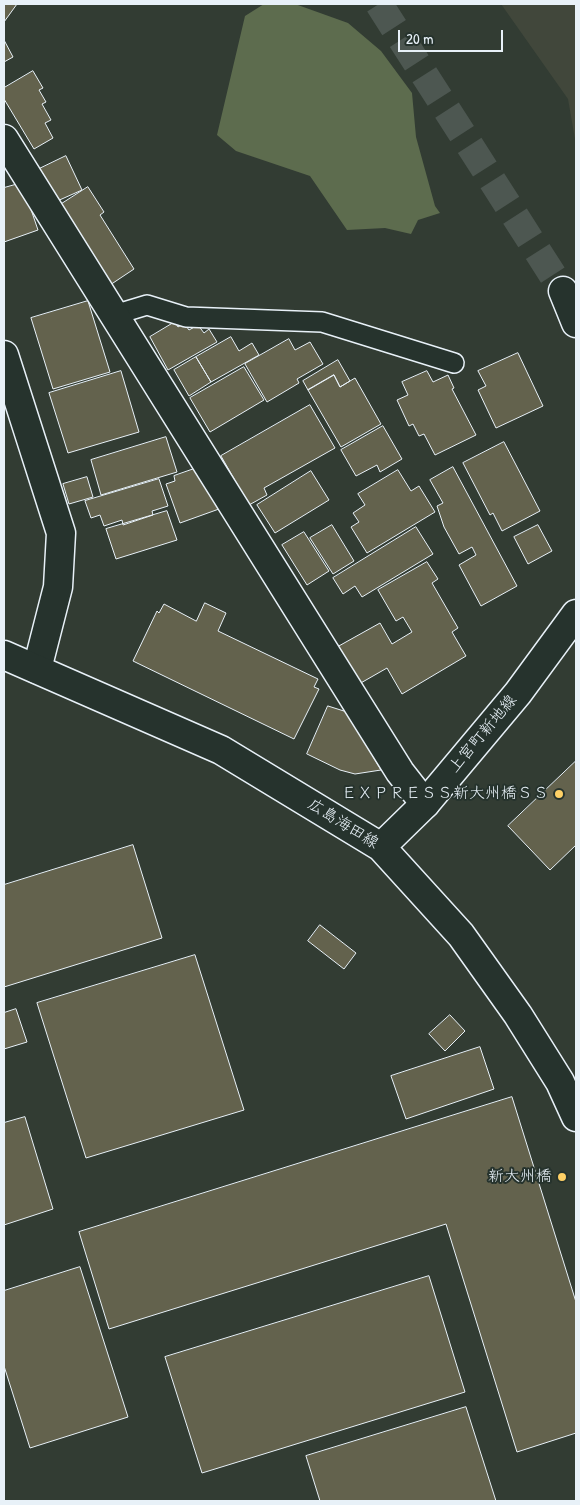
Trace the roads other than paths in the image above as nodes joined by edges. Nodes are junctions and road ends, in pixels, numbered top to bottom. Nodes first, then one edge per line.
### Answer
1 (4, 139) edge
2 (564, 291) tunnel mouth
3 (114, 315) junction
4 (576, 323) edge
5 (4, 355) edge
6 (454, 363) dead end
7 (576, 614) edge
8 (4, 655) edge
9 (38, 669) junction
10 (425, 804) junction
11 (381, 847) junction
12 (576, 1117) edge

1 - 3 main road
2 - 4 main road
3 - 6 lane
3 - 10 main road
5 - 9 main road
7 - 10 main road, 上宮町新地線
8 - 9 main road, 広島海田線
9 - 11 main road, 広島海田線
10 - 11 main road, 上宮町新地線
11 - 12 main road, 広島海田線

